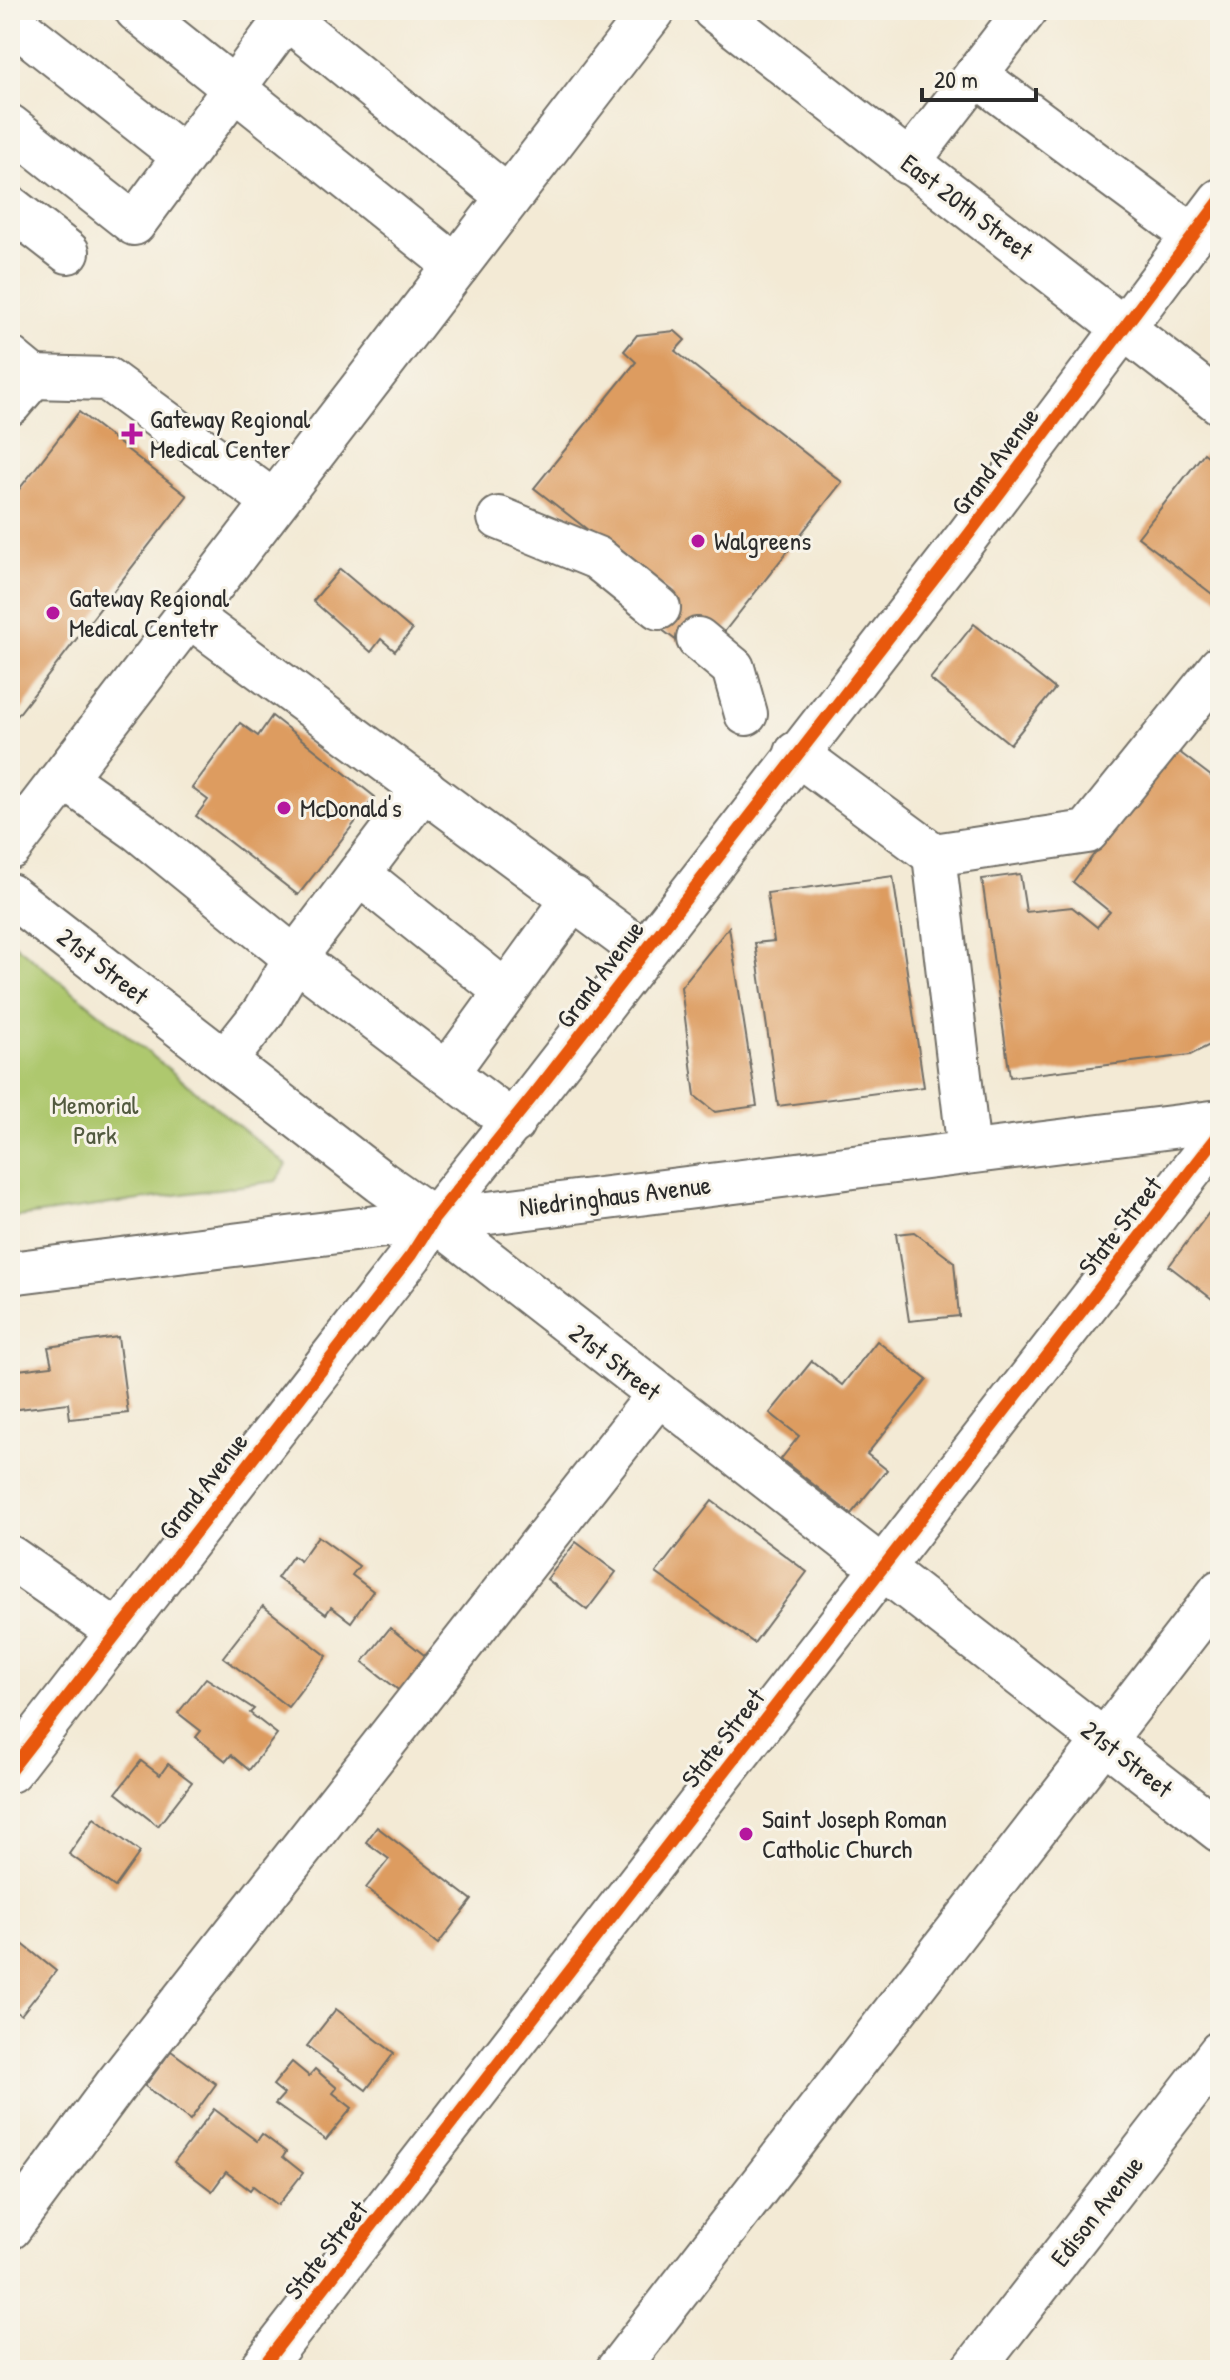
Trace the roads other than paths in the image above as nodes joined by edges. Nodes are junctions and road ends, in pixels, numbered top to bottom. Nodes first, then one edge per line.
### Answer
1 (136, 10) edge
2 (653, 10) edge
3 (714, 10) edge
4 (1026, 10) edge
5 (281, 14) edge
6 (10, 20) edge
7 (976, 75) junction
8 (233, 87) junction
9 (10, 126) edge
10 (183, 156) junction
11 (908, 163) junction
12 (509, 198) junction
13 (1220, 200) edge
14 (10, 207) edge
15 (1192, 235) junction
16 (68, 252) dead end
17 (457, 267) junction
18 (1122, 327) junction
19 (18, 380) edge
20 (1220, 403) edge
21 (274, 502) junction
22 (499, 518) dead end
23 (659, 608) dead end
24 (188, 615) junction
25 (698, 639) dead end
26 (1220, 667) edge
27 (746, 714) dead end
28 (796, 753) junction
29 (63, 777) junction
30 (424, 788) junction
31 (10, 847) edge
32 (934, 855) junction
33 (359, 874) junction
34 (10, 895) edge
35 (574, 898) junction
36 (644, 952) junction
37 (295, 958) junction
38 (506, 992) junction
39 (225, 1061) junction
40 (447, 1073) junction
41 (1220, 1121) edge
42 (513, 1123) junction
43 (1220, 1133) edge
44 (969, 1152) junction
45 (434, 1219) junction
46 (10, 1273) edge
47 (657, 1396) junction
48 (12, 1563) edge
49 (882, 1569) junction
50 (1220, 1591) edge
51 (118, 1632) junction
52 (1104, 1741) junction
53 (10, 1771) edge
54 (1220, 1831) edge
55 (1220, 2052) edge
56 (10, 2228) edge
57 (260, 2370) edge
58 (617, 2370) edge
59 (973, 2370) edge

1 - 8 street
2 - 12 main road
3 - 11 street, East 20th Street
4 - 7 street
5 - 8 street
5 - 12 street
6 - 10 street
7 - 11 street
7 - 15 street
8 - 10 street
8 - 17 street
9 - 10 street
11 - 18 street, East 20th Street
12 - 17 main road
13 - 15 street, Grand Avenue
14 - 16 street
15 - 18 street, Grand Avenue
17 - 21 main road
18 - 20 street, East 20th Street
18 - 28 street, Grand Avenue
19 - 21 street
21 - 24 main road
22 - 23 street
24 - 29 main road
24 - 30 street
25 - 27 street
26 - 32 street
28 - 32 street
28 - 36 street, Grand Avenue
29 - 31 main road
29 - 37 street
30 - 33 street
30 - 35 street
32 - 44 street
33 - 37 street
33 - 38 street
34 - 39 street, 21st Street
35 - 36 street
35 - 38 street
36 - 42 street, Grand Avenue
37 - 39 street
37 - 40 street
38 - 40 street
39 - 45 street, 21st Street
40 - 42 street
41 - 44 street, Niedringhaus Avenue
42 - 45 street, Grand Avenue
43 - 49 street, State Street
44 - 45 street, Niedringhaus Avenue
45 - 46 street, Niedringhaus Avenue
45 - 47 street, 21st Street
45 - 51 street, Grand Avenue
47 - 49 street, 21st Street
47 - 56 street
48 - 51 street
49 - 52 street, 21st Street
49 - 57 street, State Street
50 - 52 street
51 - 53 street, Grand Avenue
52 - 54 street, 21st Street
52 - 58 street
55 - 59 street, Edison Avenue

